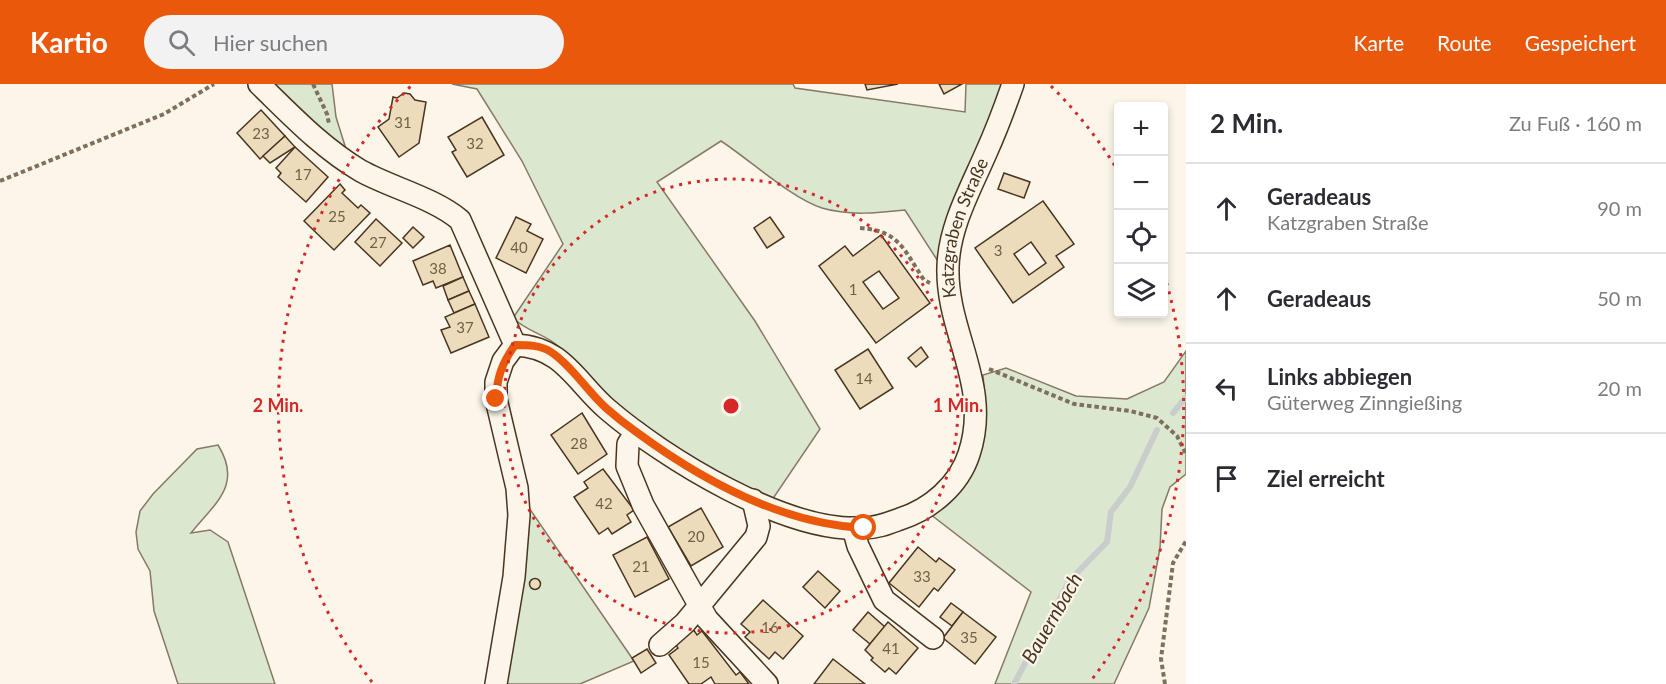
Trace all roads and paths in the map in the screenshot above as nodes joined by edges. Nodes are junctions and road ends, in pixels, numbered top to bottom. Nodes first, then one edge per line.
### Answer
1 (214, 84) edge
2 (259, 84) edge
3 (313, 84) edge
4 (1013, 84) edge
5 (323, 144) junction
6 (0, 181) edge
7 (860, 228) dead end
8 (948, 286) junction
9 (515, 345) junction
10 (971, 369) junction
11 (636, 432) junction
12 (1186, 454) edge
13 (753, 500) junction
14 (853, 528) junction
15 (1186, 541) edge
16 (699, 606) junction
17 (933, 638) dead end
18 (660, 645) dead end
19 (496, 684) edge
20 (767, 684) edge
21 (1165, 684) edge

1 - 6 path
2 - 5 street
3 - 5 path
4 - 8 street, Katzgraben Straße
5 - 9 street
7 - 8 path
8 - 10 street, Katzgraben Straße
9 - 11 street, Katzgraben Straße
9 - 19 street
10 - 12 path
10 - 14 street, Katzgraben Straße
11 - 13 street, Katzgraben Straße
11 - 16 street
13 - 14 street, Katzgraben Straße
13 - 16 street
14 - 17 street
15 - 21 path
16 - 18 street
16 - 20 street

